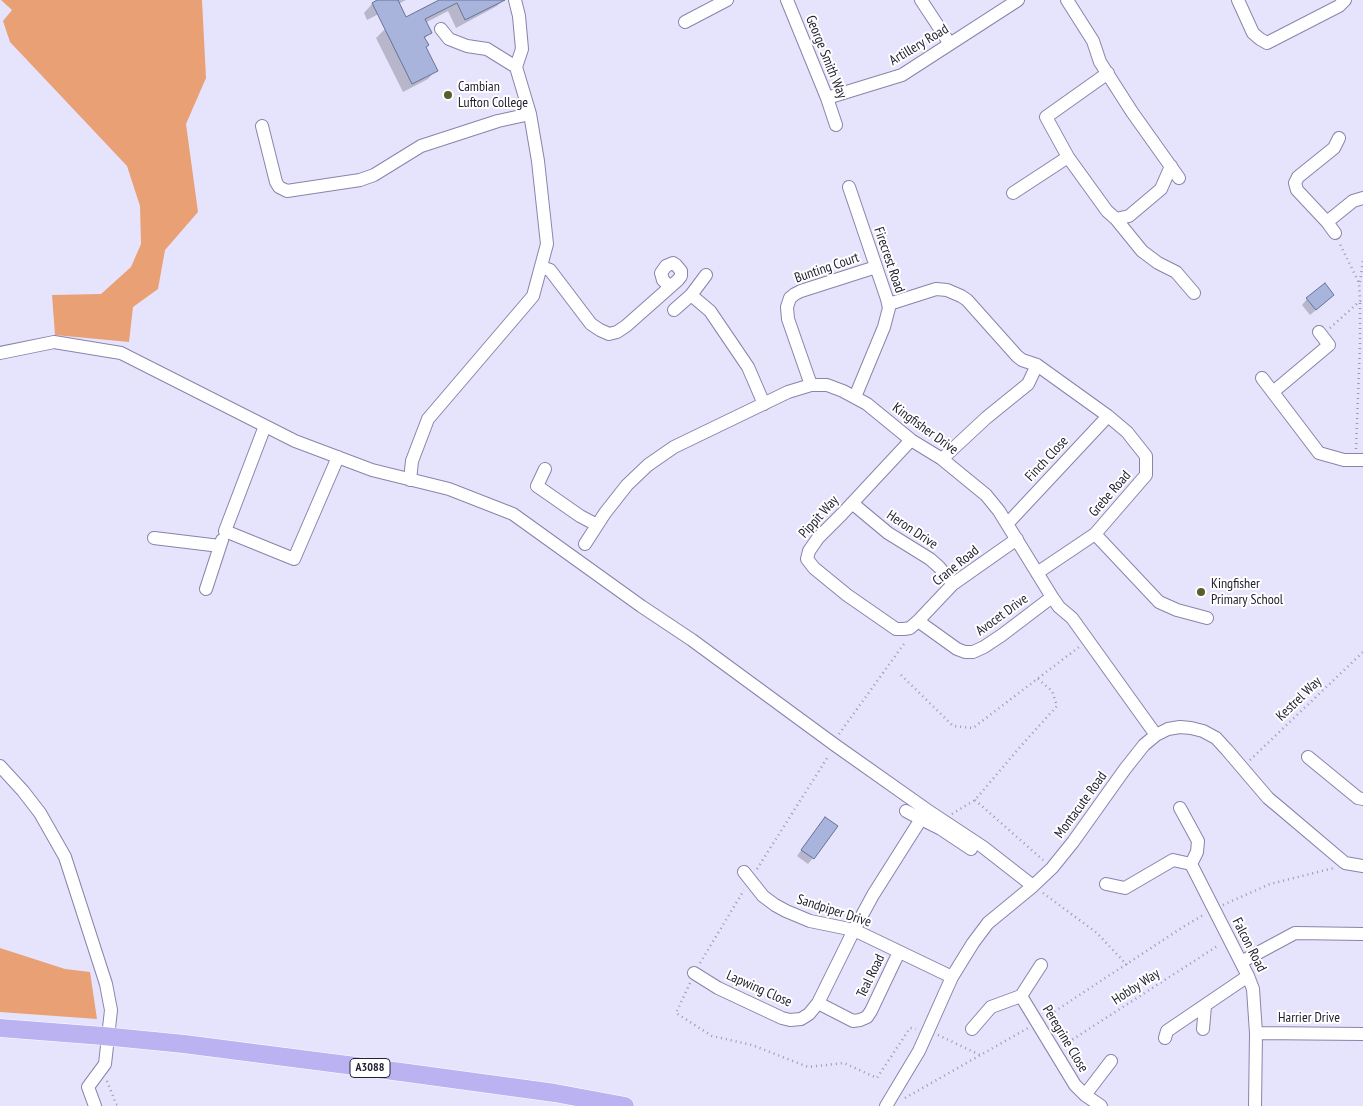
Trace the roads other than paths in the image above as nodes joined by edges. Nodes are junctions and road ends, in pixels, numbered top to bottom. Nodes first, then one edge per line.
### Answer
1 (515, 0) edge
2 (727, 0) edge
3 (787, 0) edge
4 (921, 0) edge
5 (1018, 0) edge
6 (1067, 0) edge
7 (1238, 0) edge
8 (1345, 0) edge
9 (684, 22) dead end
10 (441, 29) dead end
11 (950, 44) junction
12 (516, 67) junction
13 (1108, 73) junction
14 (827, 98) junction
15 (530, 114) junction
16 (836, 125) dead end
17 (262, 126) dead end
18 (1339, 138) dead end
19 (1068, 157) junction
20 (1170, 166) junction
21 (1179, 178) dead end
22 (849, 187) dead end
23 (1013, 193) dead end
24 (1363, 198) edge
25 (1116, 219) junction
26 (1327, 222) junction
27 (1335, 233) road end
28 (541, 267) junction
29 (876, 267) junction
30 (706, 276) dead end
31 (670, 287) dead end
32 (1194, 293) dead end
33 (691, 295) junction
34 (889, 304) junction
35 (674, 310) dead end
36 (1320, 334) road end
37 (0, 353) edge
38 (1037, 365) junction
39 (1262, 378) dead end
40 (812, 385) junction
41 (1273, 392) junction
42 (855, 397) junction
43 (764, 404) junction
44 (1108, 416) junction
45 (265, 426) junction
46 (911, 440) junction
47 (338, 457) junction
48 (942, 459) junction
49 (1359, 460) edge
50 (545, 469) dead end
51 (410, 480) junction
52 (852, 503) junction
53 (1008, 524) junction
54 (597, 525) junction
55 (225, 530) junction
56 (1095, 534) junction
57 (154, 538) dead end
58 (1017, 539) junction
59 (585, 544) dead end
60 (220, 546) junction
61 (1037, 573) junction
62 (953, 584) junction
63 (206, 590) dead end
64 (1052, 597) junction
65 (1207, 618) dead end
66 (914, 624) junction
67 (1156, 735) junction
68 (1308, 757) dead end
69 (0, 766) edge
70 (1363, 799) edge
71 (1180, 808) dead end
72 (906, 811) dead end
73 (921, 819) junction
74 (971, 849) dead end
75 (1191, 864) junction
76 (1363, 866) edge
77 (747, 876) road end
78 (1106, 884) dead end
79 (1033, 886) junction
80 (854, 930) junction
81 (1363, 934) edge
82 (899, 952) junction
83 (1241, 962) junction
84 (1041, 965) dead end
85 (694, 973) dead end
86 (1248, 976) junction
87 (952, 977) junction
88 (1021, 996) junction
89 (818, 1003) junction
90 (1204, 1006) junction
91 (0, 1028) edge
92 (1203, 1028) dead end
93 (972, 1029) dead end
94 (1256, 1033) junction
95 (1363, 1034) edge
96 (1166, 1038) dead end
97 (1111, 1061) dead end
98 (1085, 1095) junction
99 (94, 1106) edge
100 (625, 1106) edge
101 (886, 1106) edge
102 (1101, 1106) edge
103 (1256, 1106) edge

1 - 12 street
2 - 9 street
3 - 14 street, George Smith Way
4 - 11 street
5 - 11 street, Artillery Road
6 - 13 street
7 - 8 street
10 - 12 street
11 - 14 street, Artillery Road
12 - 15 street
13 - 19 street
13 - 20 street
14 - 16 street, George Smith Way
15 - 17 street
15 - 28 street
18 - 26 street
19 - 23 street
19 - 25 street
20 - 21 street
20 - 25 street
22 - 29 street, Firecrest Road
24 - 26 street
25 - 32 street
26 - 27 street
28 - 31 street
28 - 51 street
29 - 34 street, Firecrest Road
29 - 40 street, Bunting Court
30 - 33 street
33 - 35 street
33 - 43 street
34 - 38 street, Grebe Road
34 - 42 street, Firecrest Road
36 - 41 street
37 - 45 street
38 - 44 street, Grebe Road
38 - 48 street
39 - 41 street
40 - 42 street, Kingfisher Drive
40 - 43 street, Kingfisher Drive
41 - 49 street
42 - 46 street, Kingfisher Drive
43 - 54 street, Kingfisher Drive
44 - 53 street, Finch Close
44 - 56 street, Grebe Road
45 - 47 street
45 - 55 street
46 - 48 street, Kingfisher Drive
46 - 52 street, Pippit Way
47 - 51 street
47 - 55 street
48 - 53 street, Kingfisher Drive
50 - 54 street
51 - 79 street
52 - 62 street, Heron Drive
52 - 66 street, Pippit Way
53 - 58 street, Kingfisher Drive
54 - 59 street, Kingfisher Drive
55 - 60 street
56 - 61 street, Grebe Road
56 - 65 street
57 - 60 street
58 - 61 street, Kingfisher Drive
58 - 62 street, Crane Road
60 - 63 street
61 - 64 street, Kingfisher Drive
62 - 66 street, Crane Road
64 - 66 street, Avocet Drive
64 - 67 street, Kingfisher Drive
67 - 76 street, Montacute Road
67 - 79 street, Montacute Road
68 - 70 street
69 - 99 street
71 - 75 street
72 - 73 street
73 - 74 street
73 - 80 street, Lapwing Close
75 - 78 street
75 - 83 street, Falcon Road
77 - 80 street, Sandpiper Drive
79 - 87 street, Montacute Road
80 - 82 street, Sandpiper Drive
80 - 89 street, Lapwing Close
81 - 83 street
82 - 87 street, Sandpiper Drive
82 - 89 street, Teal Road
83 - 86 street, Falcon Road
84 - 88 street
85 - 89 street, Lapwing Close
86 - 90 street
86 - 94 street, Falcon Road
87 - 101 street, Montacute Road
88 - 93 street
88 - 98 street, Peregrine Close
90 - 92 street
90 - 96 street
91 - 100 highway, A3088
94 - 95 street, Harrier Drive
94 - 103 street, Falcon Road
97 - 98 street, Peregrine Close
98 - 102 street, Peregrine Close

